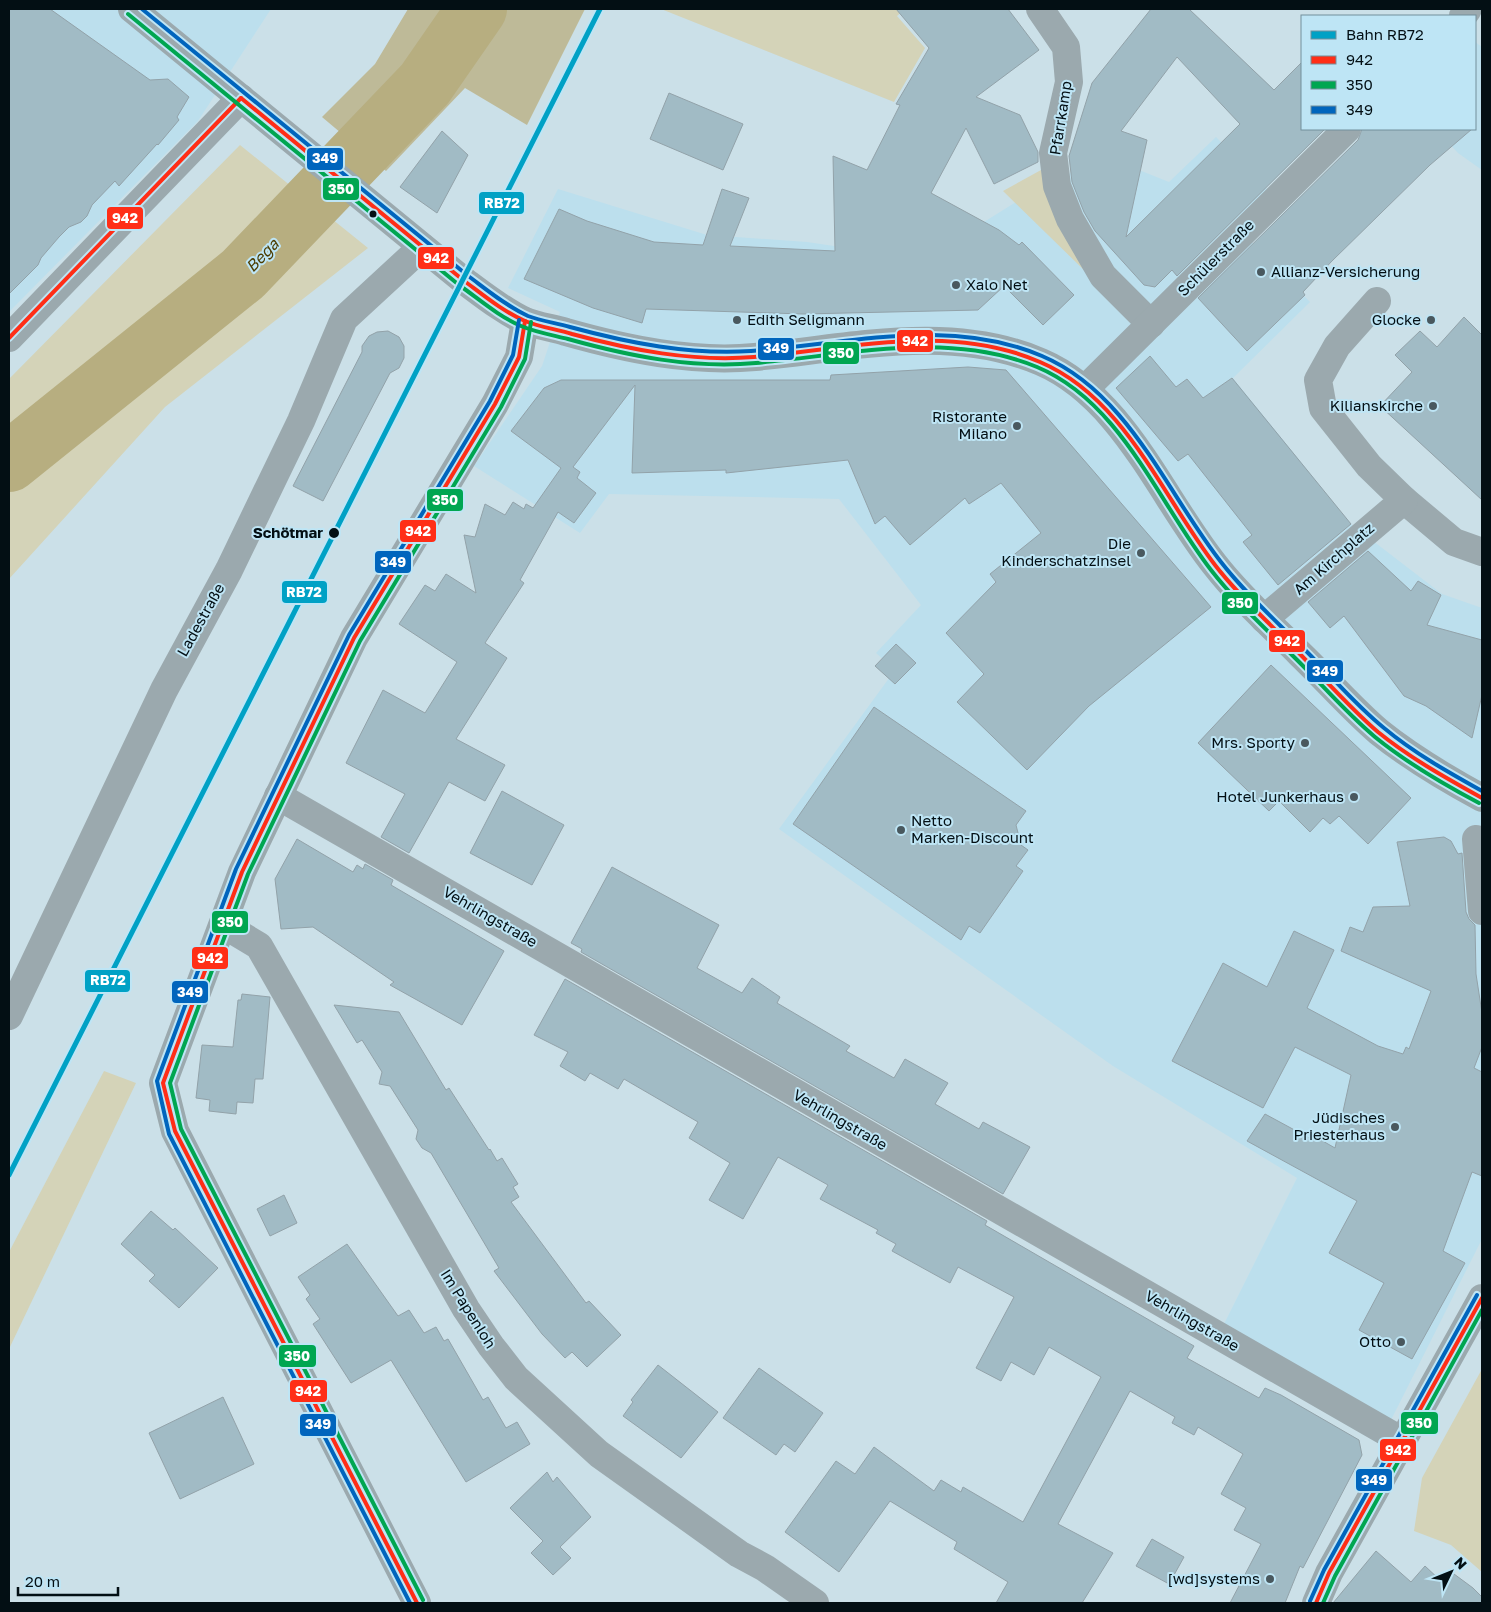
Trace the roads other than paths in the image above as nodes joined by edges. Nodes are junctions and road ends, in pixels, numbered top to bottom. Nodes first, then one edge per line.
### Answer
1 (132, 9) edge
2 (1040, 9) edge
3 (241, 98) junction
4 (1346, 130) edge
5 (422, 247) junction
6 (1377, 301) dead end
7 (525, 321) junction
8 (1152, 324) junction
9 (9, 338) edge
10 (1086, 388) junction
11 (1404, 500) junction
12 (1482, 552) edge
13 (1264, 619) junction
14 (278, 796) junction
15 (1482, 798) edge
16 (1482, 842) edge
17 (1482, 911) edge
18 (224, 925) junction
19 (9, 1016) edge
20 (1482, 1298) edge
21 (1404, 1442) junction
22 (418, 1603) edge
23 (815, 1603) edge
24 (1316, 1603) edge

1 - 3 street
2 - 8 street, Pfarrkamp
3 - 5 street
3 - 9 street
4 - 8 street, Schülerstraße
5 - 7 street
5 - 19 street, Ladestraße
6 - 11 street
7 - 10 street
7 - 14 street
8 - 10 street, Schülerstraße
10 - 13 street
11 - 12 street
11 - 13 street, Am Kirchplatz
13 - 15 street
14 - 18 street
14 - 21 street, Vehrlingstraße
16 - 17 street
18 - 22 street
18 - 23 street, Im Papenloh
20 - 21 street
21 - 24 street

